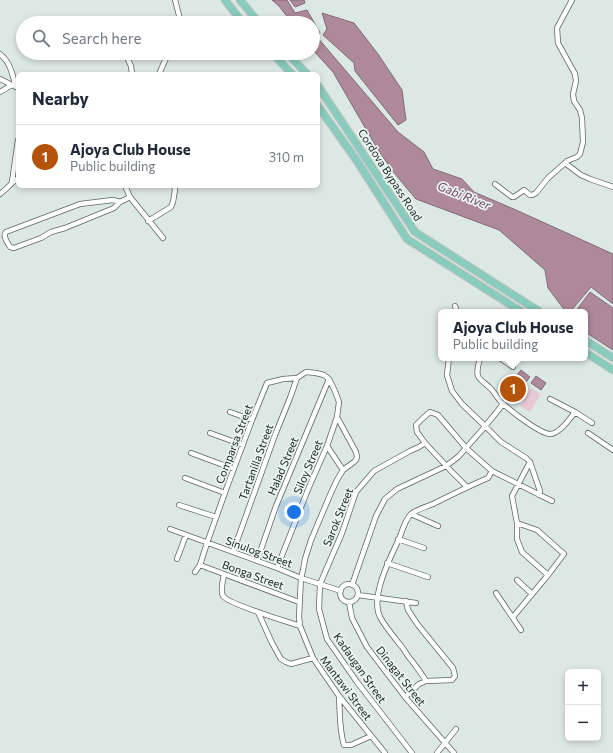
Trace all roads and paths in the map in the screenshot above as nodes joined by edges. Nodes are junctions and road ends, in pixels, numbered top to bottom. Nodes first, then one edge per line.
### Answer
1 (175, 0) edge
2 (225, 0) edge
3 (240, 0) edge
4 (572, 0) edge
5 (179, 16) edge
6 (238, 16) edge
7 (253, 16) edge
8 (0, 54) edge
9 (128, 60) edge
10 (165, 60) edge
11 (279, 60) edge
12 (294, 60) edge
13 (132, 72) edge
14 (160, 72) edge
15 (290, 72) edge
16 (305, 72) edge
17 (0, 79) edge
18 (15, 87) edge
19 (320, 89) edge
20 (0, 92) edge
21 (320, 109) edge
22 (16, 154) edge
23 (565, 163) junction
24 (16, 179) edge
25 (12, 182) junction
26 (496, 184) dead end
27 (613, 187) edge
28 (126, 188) edge
29 (174, 188) edge
30 (0, 194) edge
31 (130, 197) junction
32 (120, 202) junction
33 (148, 221) junction
34 (163, 238) dead end
35 (455, 306) dead end
36 (456, 309) edge
37 (517, 309) edge
38 (535, 309) edge
39 (588, 342) edge
40 (597, 348) junction
41 (588, 354) edge
42 (613, 358) edge
43 (449, 361) edge
44 (479, 361) edge
45 (504, 361) edge
46 (512, 367) dead end
47 (613, 370) edge
48 (297, 378) junction
49 (329, 379) junction
50 (550, 399) dead end
51 (502, 403) junction
52 (230, 412) dead end
53 (575, 412) junction
54 (338, 417) junction
55 (252, 420) junction
56 (592, 423) dead end
57 (485, 426) junction
58 (210, 432) dead end
59 (588, 433) dead end
60 (425, 443) junction
61 (243, 445) junction
62 (327, 446) junction
63 (466, 448) junction
64 (613, 450) edge
65 (191, 453) dead end
66 (530, 462) junction
67 (446, 466) junction
68 (234, 469) junction
69 (343, 470) junction
70 (492, 471) junction
71 (185, 478) dead end
72 (518, 484) junction
73 (467, 487) junction
74 (225, 493) junction
75 (539, 495) junction
76 (552, 502) dead end
77 (179, 505) dead end
78 (411, 514) junction
79 (216, 518) junction
80 (517, 523) junction
81 (438, 526) dead end
82 (170, 529) dead end
83 (186, 535) junction
84 (398, 539) junction
85 (207, 543) junction
86 (424, 548) dead end
87 (233, 552) junction
88 (177, 559) dead end
89 (257, 561) junction
90 (388, 563) junction
91 (200, 565) junction
92 (277, 568) junction
93 (195, 572) dead end
94 (224, 574) junction
95 (548, 575) junction
96 (428, 577) dead end
97 (301, 578) junction
98 (517, 580) dead end
99 (320, 584) junction
100 (352, 585) junction
101 (341, 591) junction
102 (496, 593) dead end
103 (532, 594) junction
104 (358, 595) junction
105 (378, 597) junction
106 (406, 601) junction
107 (299, 602) junction
108 (349, 602) junction
109 (416, 603) dead end
110 (258, 612) junction
111 (513, 617) junction
112 (300, 626) junction
113 (521, 630) dead end
114 (313, 658) junction
115 (426, 681) junction
116 (339, 696) junction
117 (405, 697) junction
118 (456, 729) dead end
119 (371, 736) junction
120 (445, 744) junction
121 (385, 753) edge
122 (412, 753) edge
123 (437, 753) edge
124 (454, 753) edge

1 - 5 street
2 - 6 main road
3 - 7 main road
4 - 23 street
8 - 18 street
9 - 13 street
10 - 14 street
11 - 15 main road
12 - 16 main road
17 - 18 street
18 - 20 street
19 - 38 main road, Cordova Bypass Road
21 - 37 main road, Cordova Bypass Road
22 - 25 street
23 - 26 street
23 - 27 street
24 - 25 street
25 - 30 street
28 - 31 street
29 - 33 street
31 - 32 street
31 - 33 street
32 - 32 street
33 - 34 street
35 - 36 street
39 - 40 main road
40 - 41 main road
40 - 42 main road
41 - 47 main road
43 - 57 street
44 - 51 street
45 - 46 street
48 - 49 street, Comparsa Street
48 - 55 street, Comparsa Street
48 - 87 street, Tartanilla Street
49 - 54 street
49 - 89 street, Halad Street
50 - 53 street
51 - 53 street
51 - 57 street
52 - 55 street
53 - 56 street
54 - 62 street, Siloy Street
54 - 69 street, Mantawi Street
55 - 61 street, Comparsa Street
57 - 63 street
57 - 66 street
58 - 61 street
59 - 64 street
60 - 63 street
60 - 67 street
60 - 99 street, Sarok Street
61 - 68 street, Comparsa Street
62 - 69 street
62 - 92 street, Siloy Street
63 - 67 street
63 - 70 street
65 - 68 street
66 - 72 street
66 - 75 street
67 - 73 street
67 - 100 street
68 - 74 street, Comparsa Street
69 - 97 street, Mantawi Street
70 - 72 street
70 - 73 street
71 - 74 street
72 - 75 street
72 - 80 street
73 - 78 street
74 - 79 street, Comparsa Street
75 - 76 street
77 - 79 street
78 - 81 street
78 - 84 street
79 - 85 street, Comparsa Street
80 - 95 street
80 - 95 street
82 - 83 street, Sinulog Street
83 - 85 street, Sinulog Street
83 - 88 street
84 - 86 street
84 - 90 street
85 - 87 street, Sinulog Street
85 - 91 street, Comparsa Street
87 - 89 street, Sinulog Street
89 - 92 street, Sinulog Street
90 - 96 street
90 - 105 street
91 - 93 street, Comparsa Street
91 - 94 street, Bonga Street
92 - 97 street, Sinulog Street
94 - 107 street, Bonga Street
94 - 110 street
95 - 103 street
97 - 99 street, Sinulog Street
97 - 107 street, Mantawi Street
98 - 103 street
99 - 101 street, Sinulog Street
99 - 122 street, Kadaugan Street
100 - 101 street
100 - 104 street
101 - 108 street
102 - 111 street
103 - 111 street
104 - 105 street
104 - 108 street
105 - 106 street
105 - 115 street
106 - 109 street
106 - 115 street
107 - 112 street, Mantawi Street
108 - 117 street, Dinagat Street
110 - 112 street
110 - 114 street
111 - 113 street
112 - 114 street, Mantawi Street
114 - 116 street, Mantawi Street
115 - 117 street
116 - 119 street, Mantawi Street
116 - 119 street
117 - 120 street, Dinagat Street
118 - 120 street
119 - 121 street, Mantawi Street
120 - 123 street
120 - 124 street, Dinagat Street

